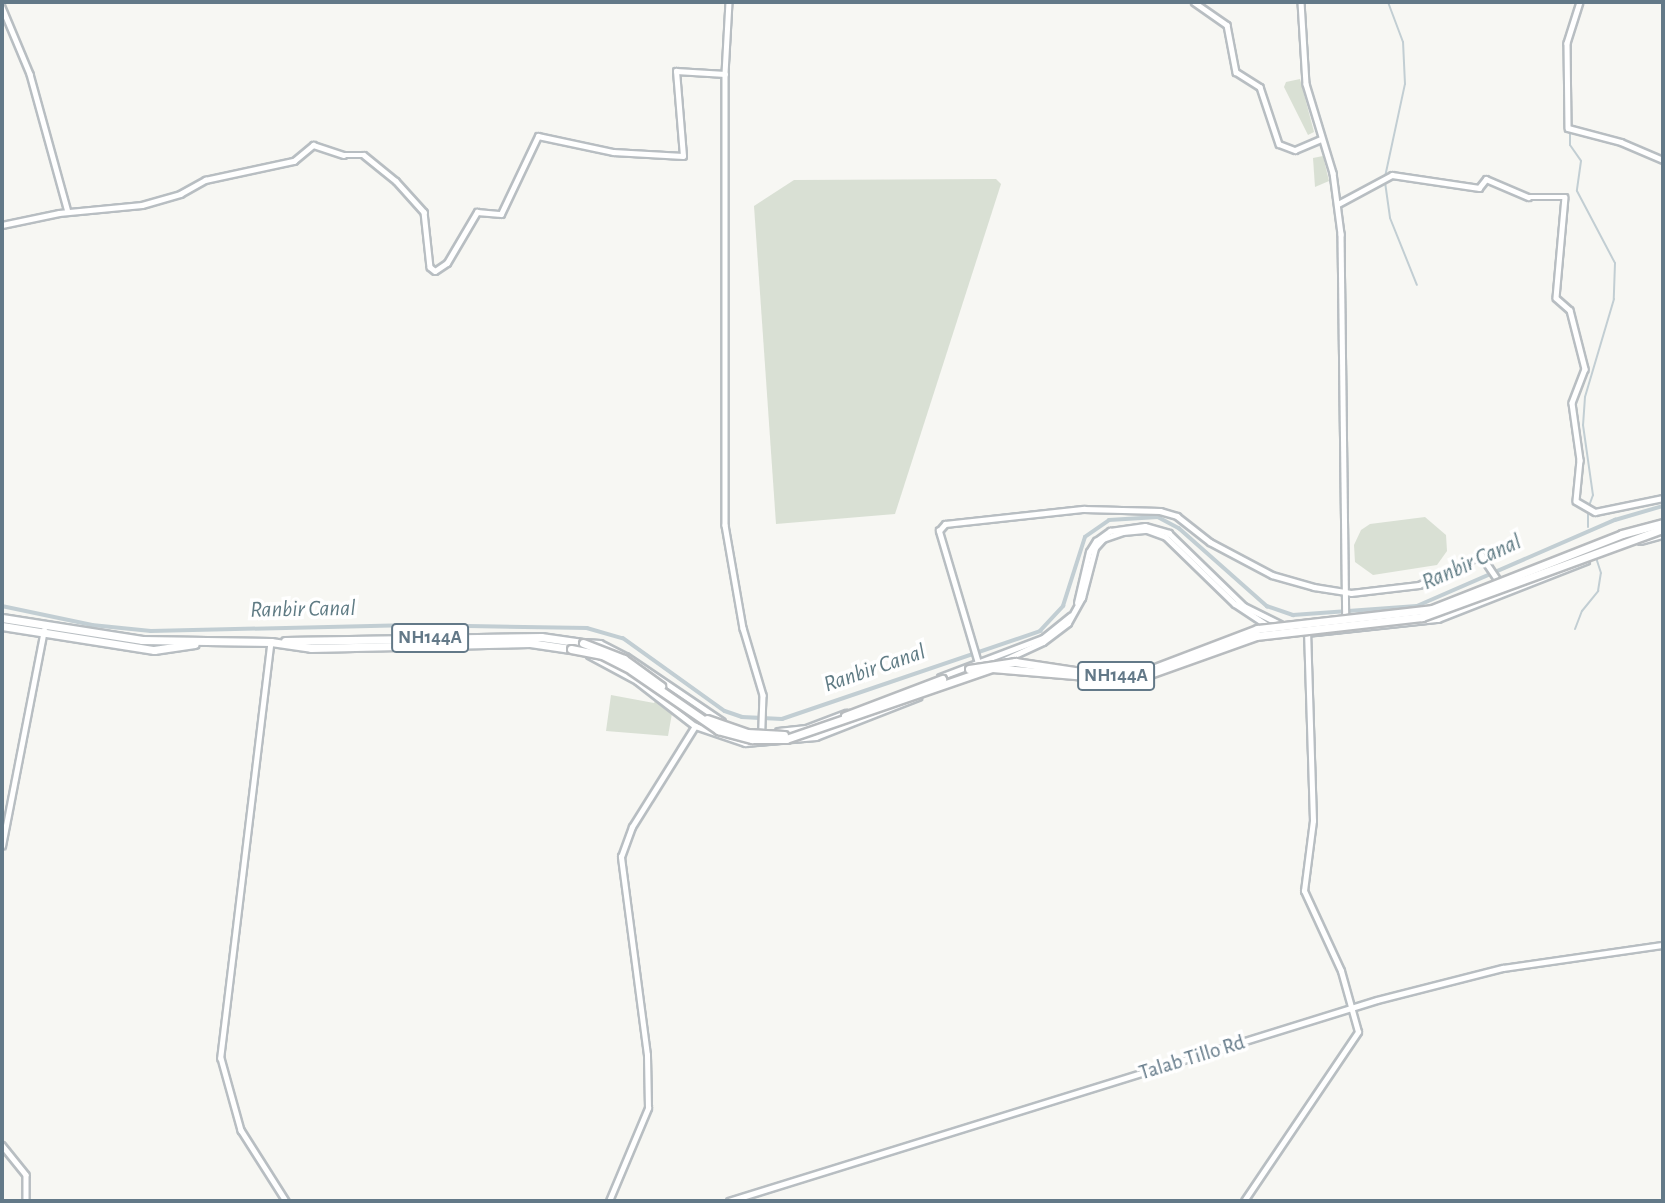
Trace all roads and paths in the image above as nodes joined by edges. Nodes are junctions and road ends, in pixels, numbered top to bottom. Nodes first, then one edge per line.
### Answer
1 (729, 2) edge
2 (1194, 2) edge
3 (1301, 2) edge
4 (1580, 2) edge
5 (2, 6) edge
6 (724, 74) junction
7 (1321, 139) junction
8 (1663, 160) edge
9 (1338, 204) junction
10 (68, 212) junction
11 (2, 225) edge
12 (1663, 498) edge
13 (1663, 522) edge
14 (1663, 532) edge
15 (1496, 579) junction
16 (1345, 593) junction
17 (1346, 617) junction
18 (2, 618) edge
19 (1308, 622) junction
20 (2, 626) edge
21 (44, 630) junction
22 (1307, 634) junction
23 (274, 642) junction
24 (583, 643) junction
25 (571, 649) junction
26 (977, 660) junction
27 (695, 726) junction
28 (762, 729) junction
29 (2, 846) edge
30 (1663, 945) edge
31 (1351, 1008) junction
32 (2, 1144) edge
33 (26, 1201) edge
34 (286, 1201) edge
35 (609, 1201) edge
36 (729, 1201) edge
37 (1244, 1201) edge

1 - 6 street
2 - 7 street
3 - 7 street
4 - 8 street
5 - 10 street
6 - 10 street
6 - 28 street
7 - 9 street
9 - 12 street
9 - 16 street
10 - 11 street
13 - 15 street
13 - 24 highway, NH144A, bridge
14 - 22 street
14 - 25 highway, NH144A, bridge
15 - 16 street
15 - 17 street
16 - 17 street
16 - 26 street
17 - 19 street
18 - 21 highway, NH144A
19 - 22 street
19 - 26 street
20 - 21 highway
21 - 23 highway, NH144A
21 - 29 street
22 - 27 street
22 - 31 street
23 - 24 highway, NH144A
23 - 25 highway
23 - 34 street
24 - 28 street
25 - 27 street
26 - 28 street
27 - 35 street
30 - 31 street, Talab Tillo Rd
31 - 36 street, Talab Tillo Rd
31 - 37 street
32 - 33 street

